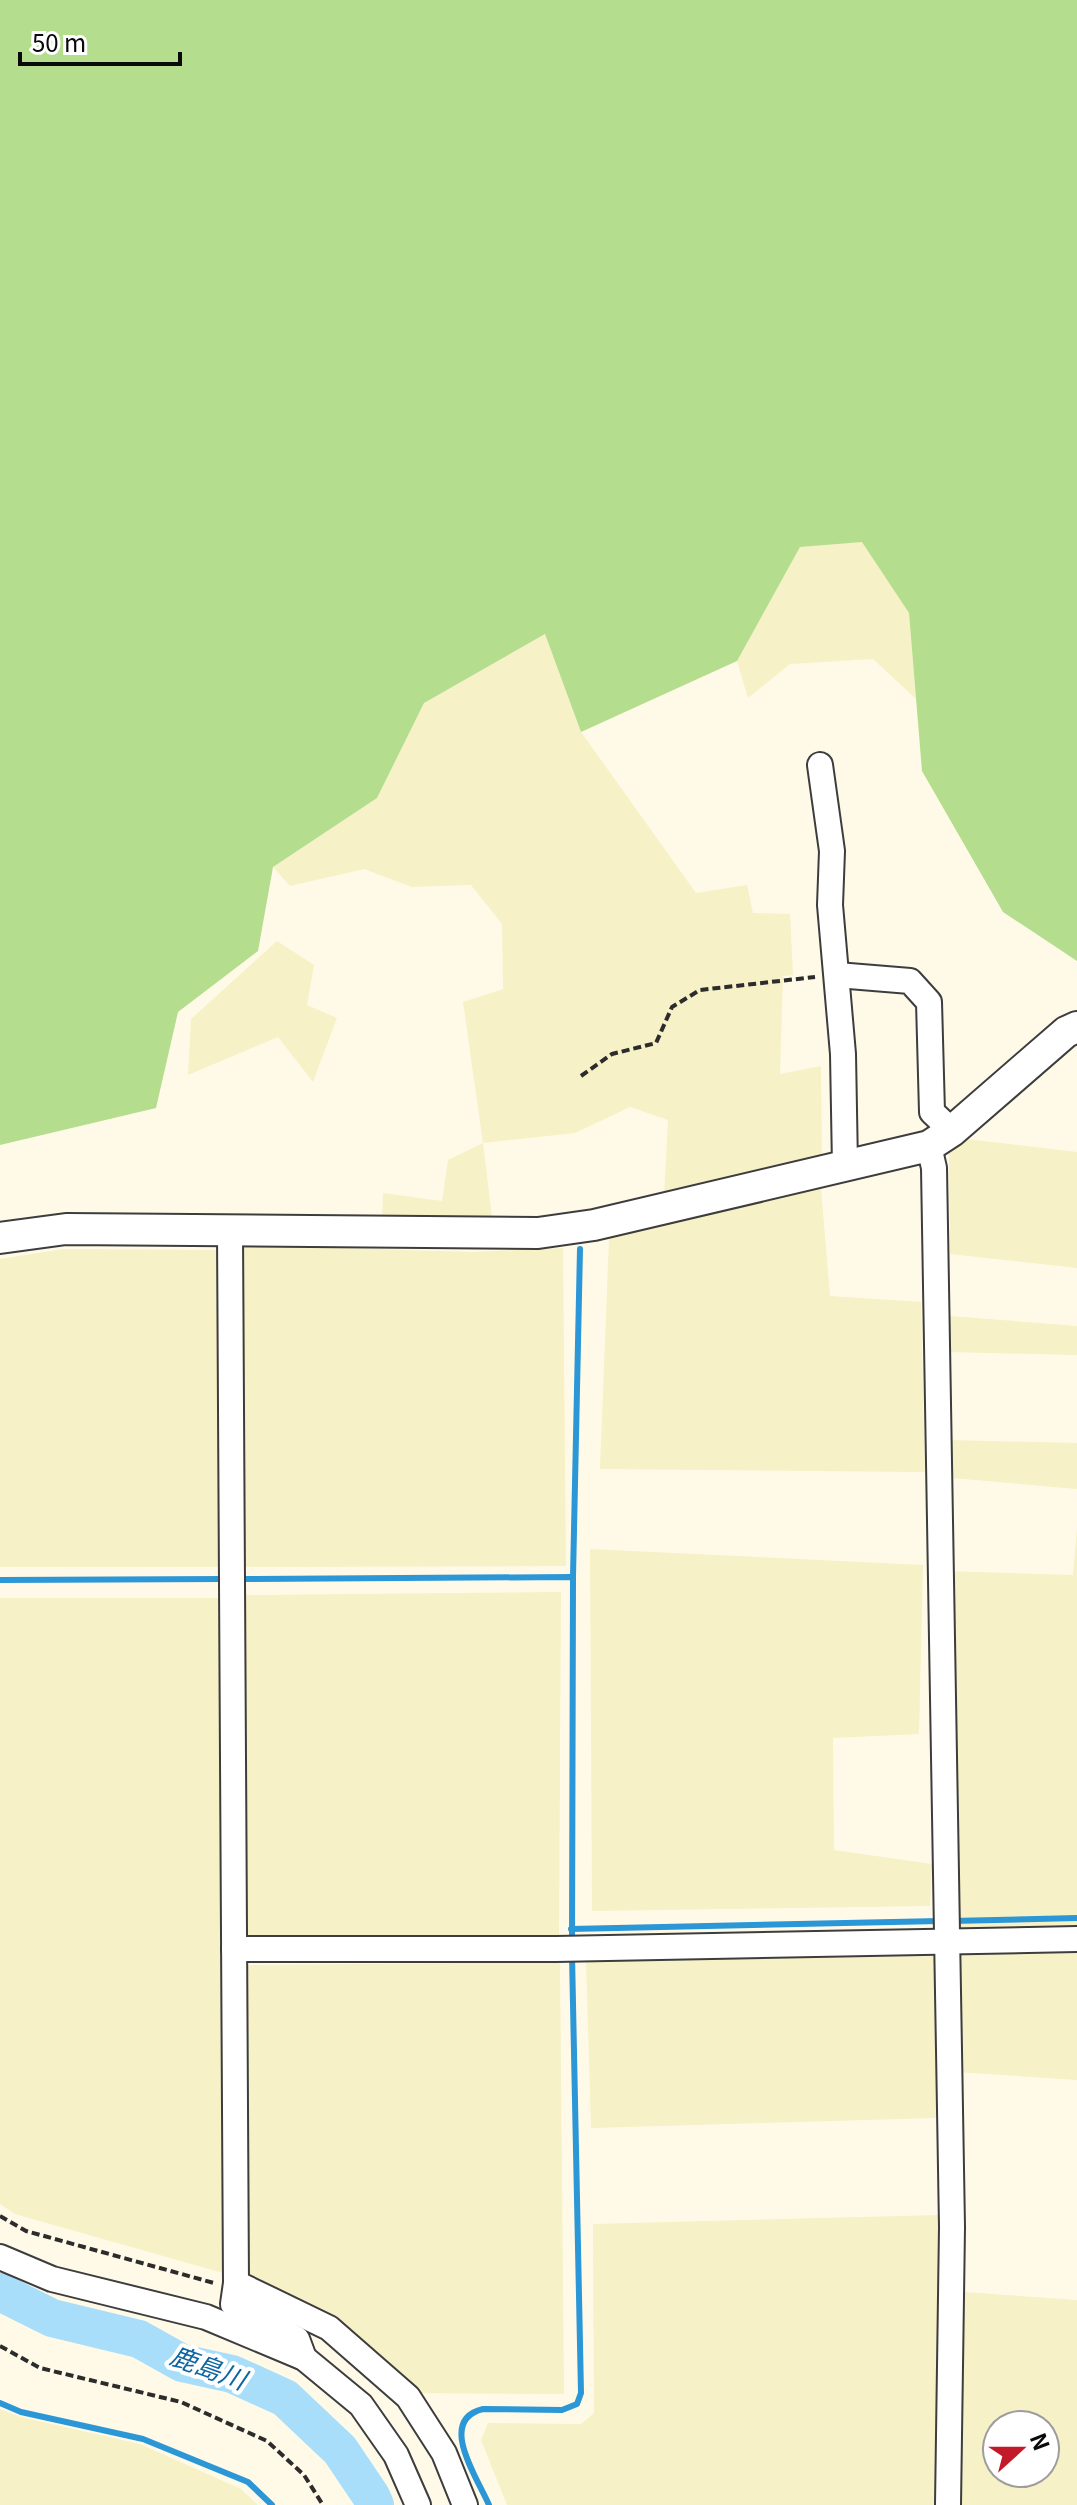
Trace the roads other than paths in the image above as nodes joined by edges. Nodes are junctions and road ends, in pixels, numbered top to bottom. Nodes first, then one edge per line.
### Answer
1 (820, 765) dead end
2 (837, 975) junction
3 (1077, 1027) edge
4 (940, 1139) junction
5 (845, 1166) junction
6 (230, 1232) junction
7 (0, 1238) edge
8 (946, 1927) junction
9 (1077, 1939) edge
10 (234, 1949) junction
11 (0, 2257) edge
12 (236, 2283) junction
13 (304, 2358) junction
14 (418, 2505) edge
15 (465, 2505) edge
16 (948, 2505) edge

1 - 2 street
2 - 4 street
2 - 5 street
3 - 4 street
4 - 5 street
4 - 8 street
5 - 6 street
6 - 7 street
6 - 10 street
8 - 9 street
8 - 10 street
8 - 16 street
10 - 12 street
11 - 13 street
12 - 13 street
12 - 15 street
13 - 14 street

